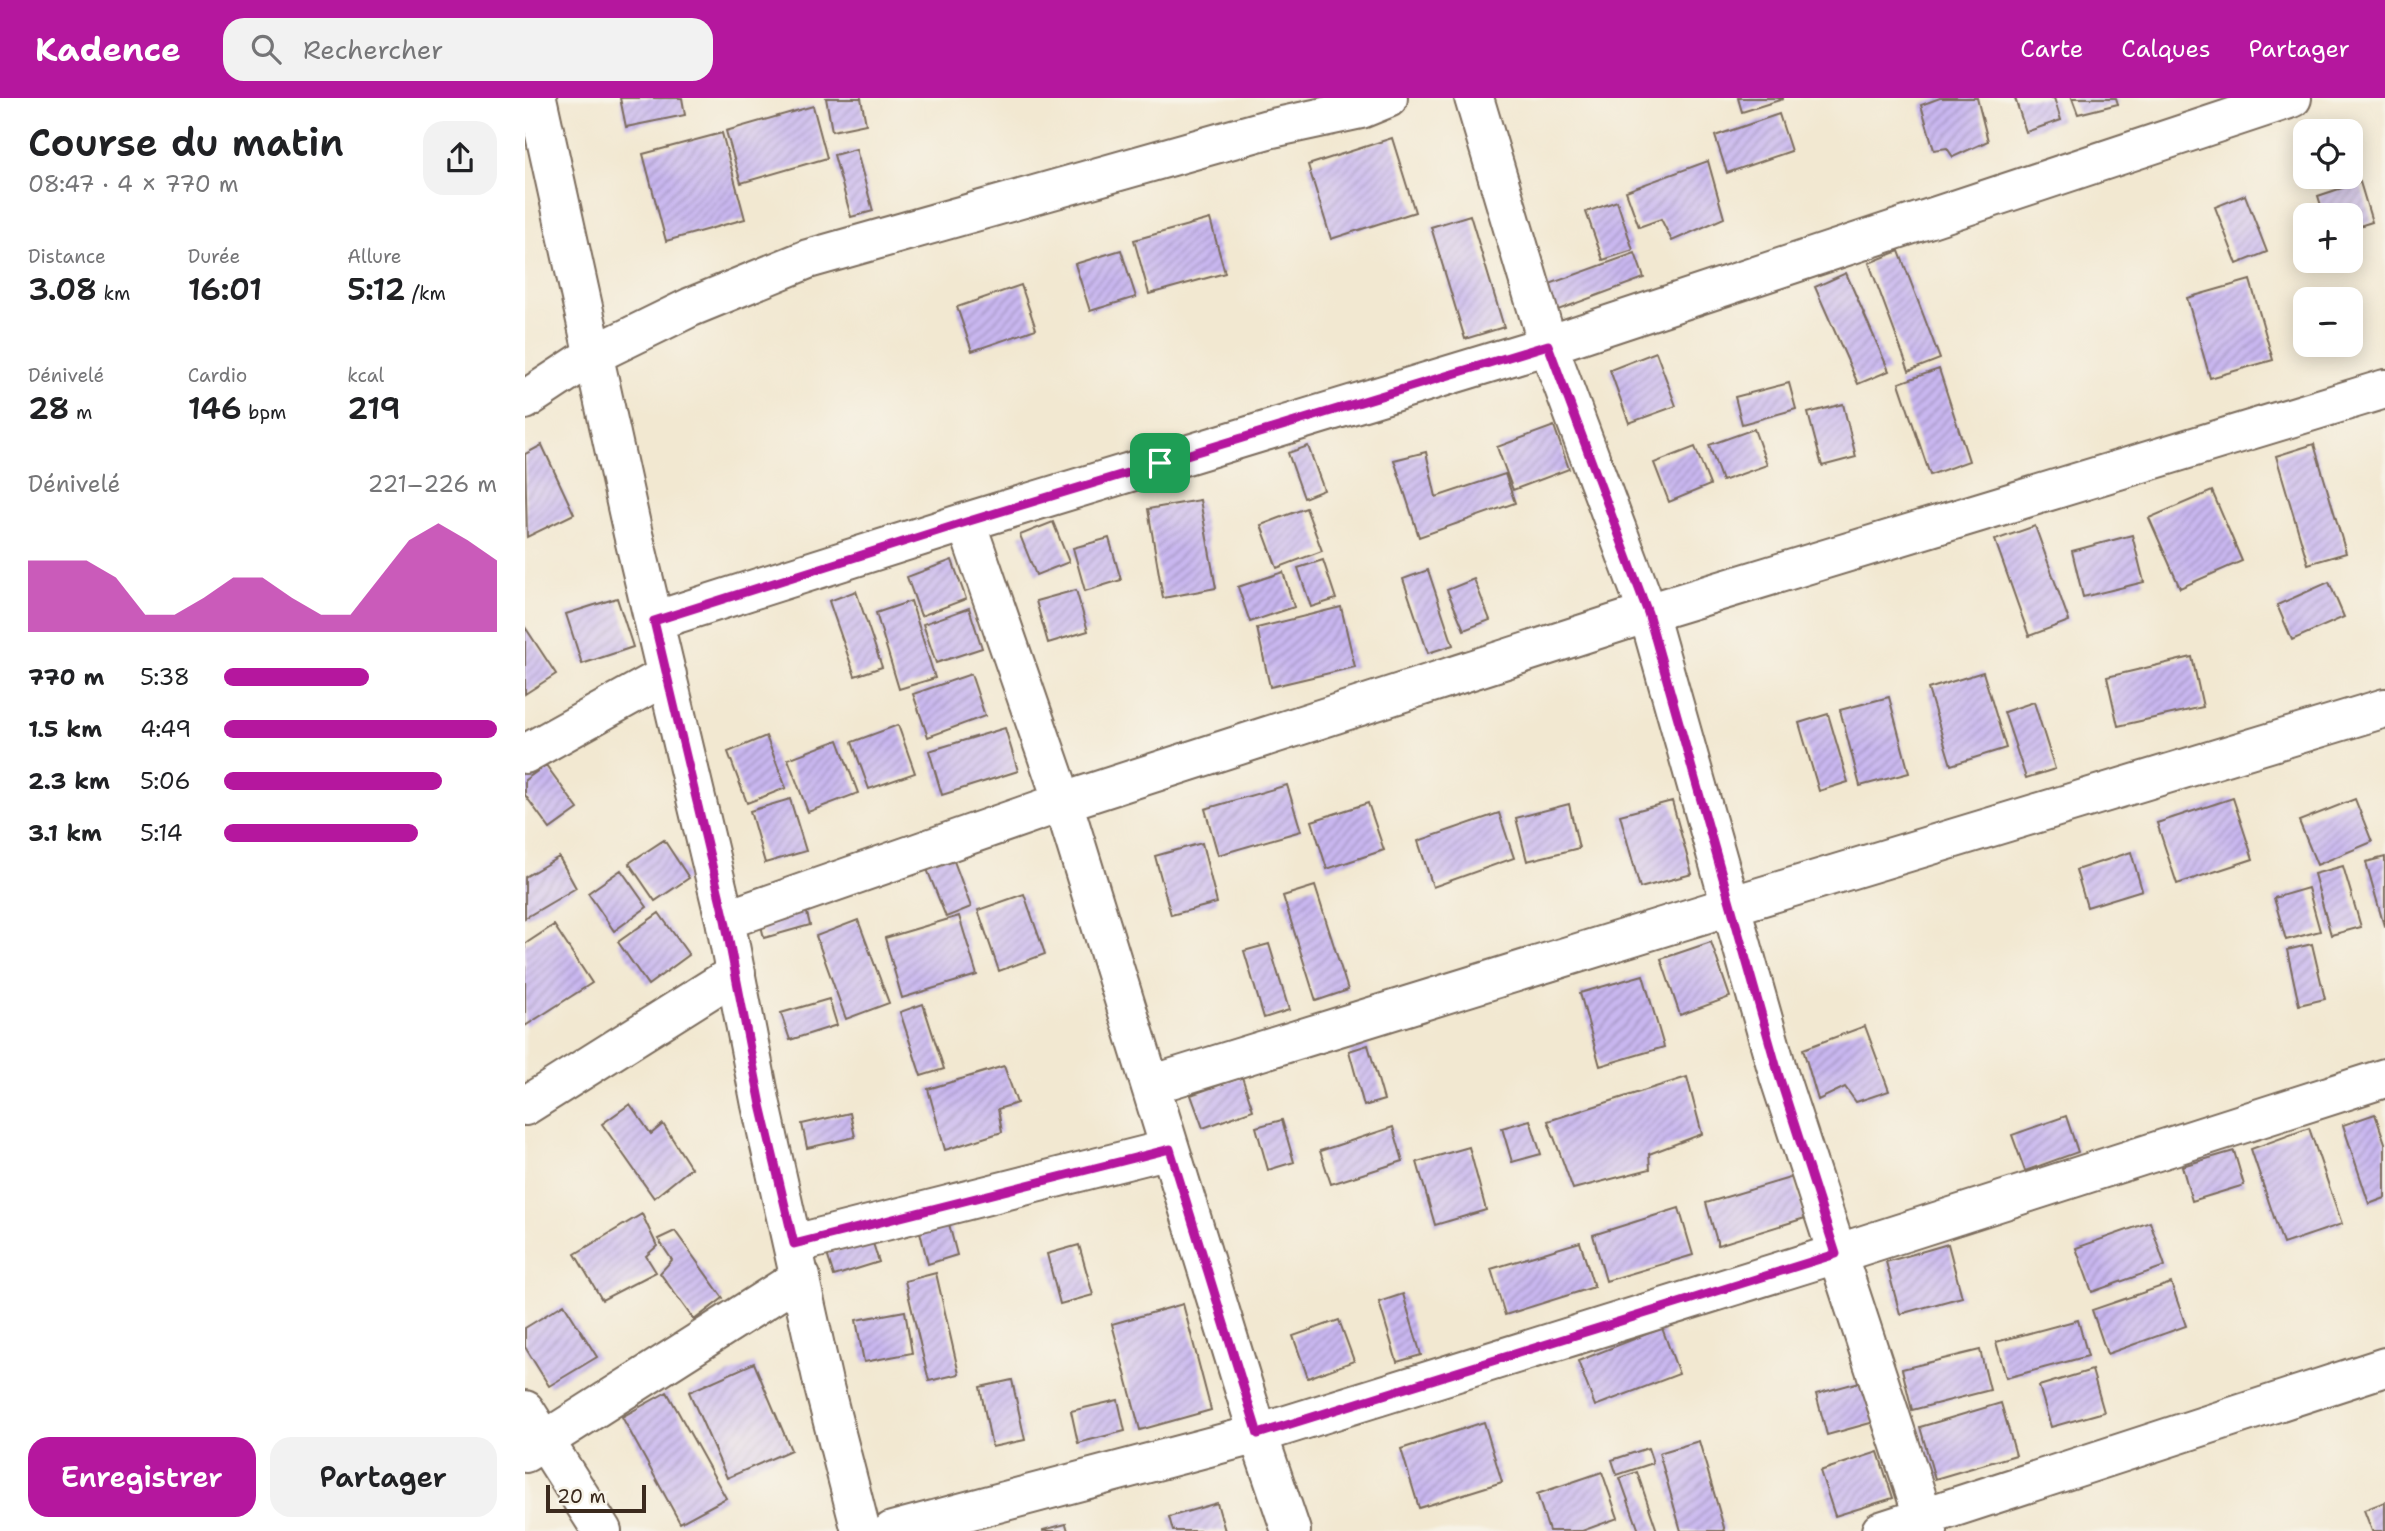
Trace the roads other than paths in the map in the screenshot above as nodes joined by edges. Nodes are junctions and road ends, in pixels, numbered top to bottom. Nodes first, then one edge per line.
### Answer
1 (537, 98) edge
2 (1388, 98) edge
3 (1474, 98) edge
4 (2292, 98) edge
5 (1548, 345) junction
6 (593, 355) junction
7 (2385, 389) edge
8 (525, 400) edge
9 (966, 522) junction
10 (1648, 613) junction
11 (654, 621) junction
12 (667, 675) junction
13 (2385, 708) edge
14 (525, 754) edge
15 (1063, 802) junction
16 (1730, 906) junction
17 (725, 920) junction
18 (736, 973) junction
19 (2385, 1078) edge
20 (1151, 1085) junction
21 (525, 1106) edge
22 (1170, 1149) junction
23 (1836, 1254) junction
24 (797, 1261) junction
25 (2385, 1367) edge
26 (532, 1434) edge
27 (1258, 1434) junction
28 (1926, 1524) edge
29 (602, 1531) edge
30 (861, 1531) edge
31 (892, 1531) edge
32 (1291, 1531) edge
33 (1881, 1531) edge

1 - 6 street
2 - 6 street
3 - 5 street
4 - 5 street
5 - 9 street
5 - 10 street
6 - 8 street
6 - 11 street
7 - 10 street
9 - 11 street
9 - 15 street
10 - 15 street
10 - 16 street
11 - 12 street
12 - 14 street
12 - 17 street
13 - 16 street
15 - 17 street
15 - 20 street
16 - 20 street
16 - 23 street
17 - 18 street
18 - 21 street
18 - 24 street
19 - 23 street
20 - 22 street
22 - 24 street
22 - 27 street
23 - 27 street
23 - 28 street
24 - 26 street
24 - 30 street
25 - 28 street
26 - 29 street
27 - 31 street
27 - 32 street
28 - 33 street

